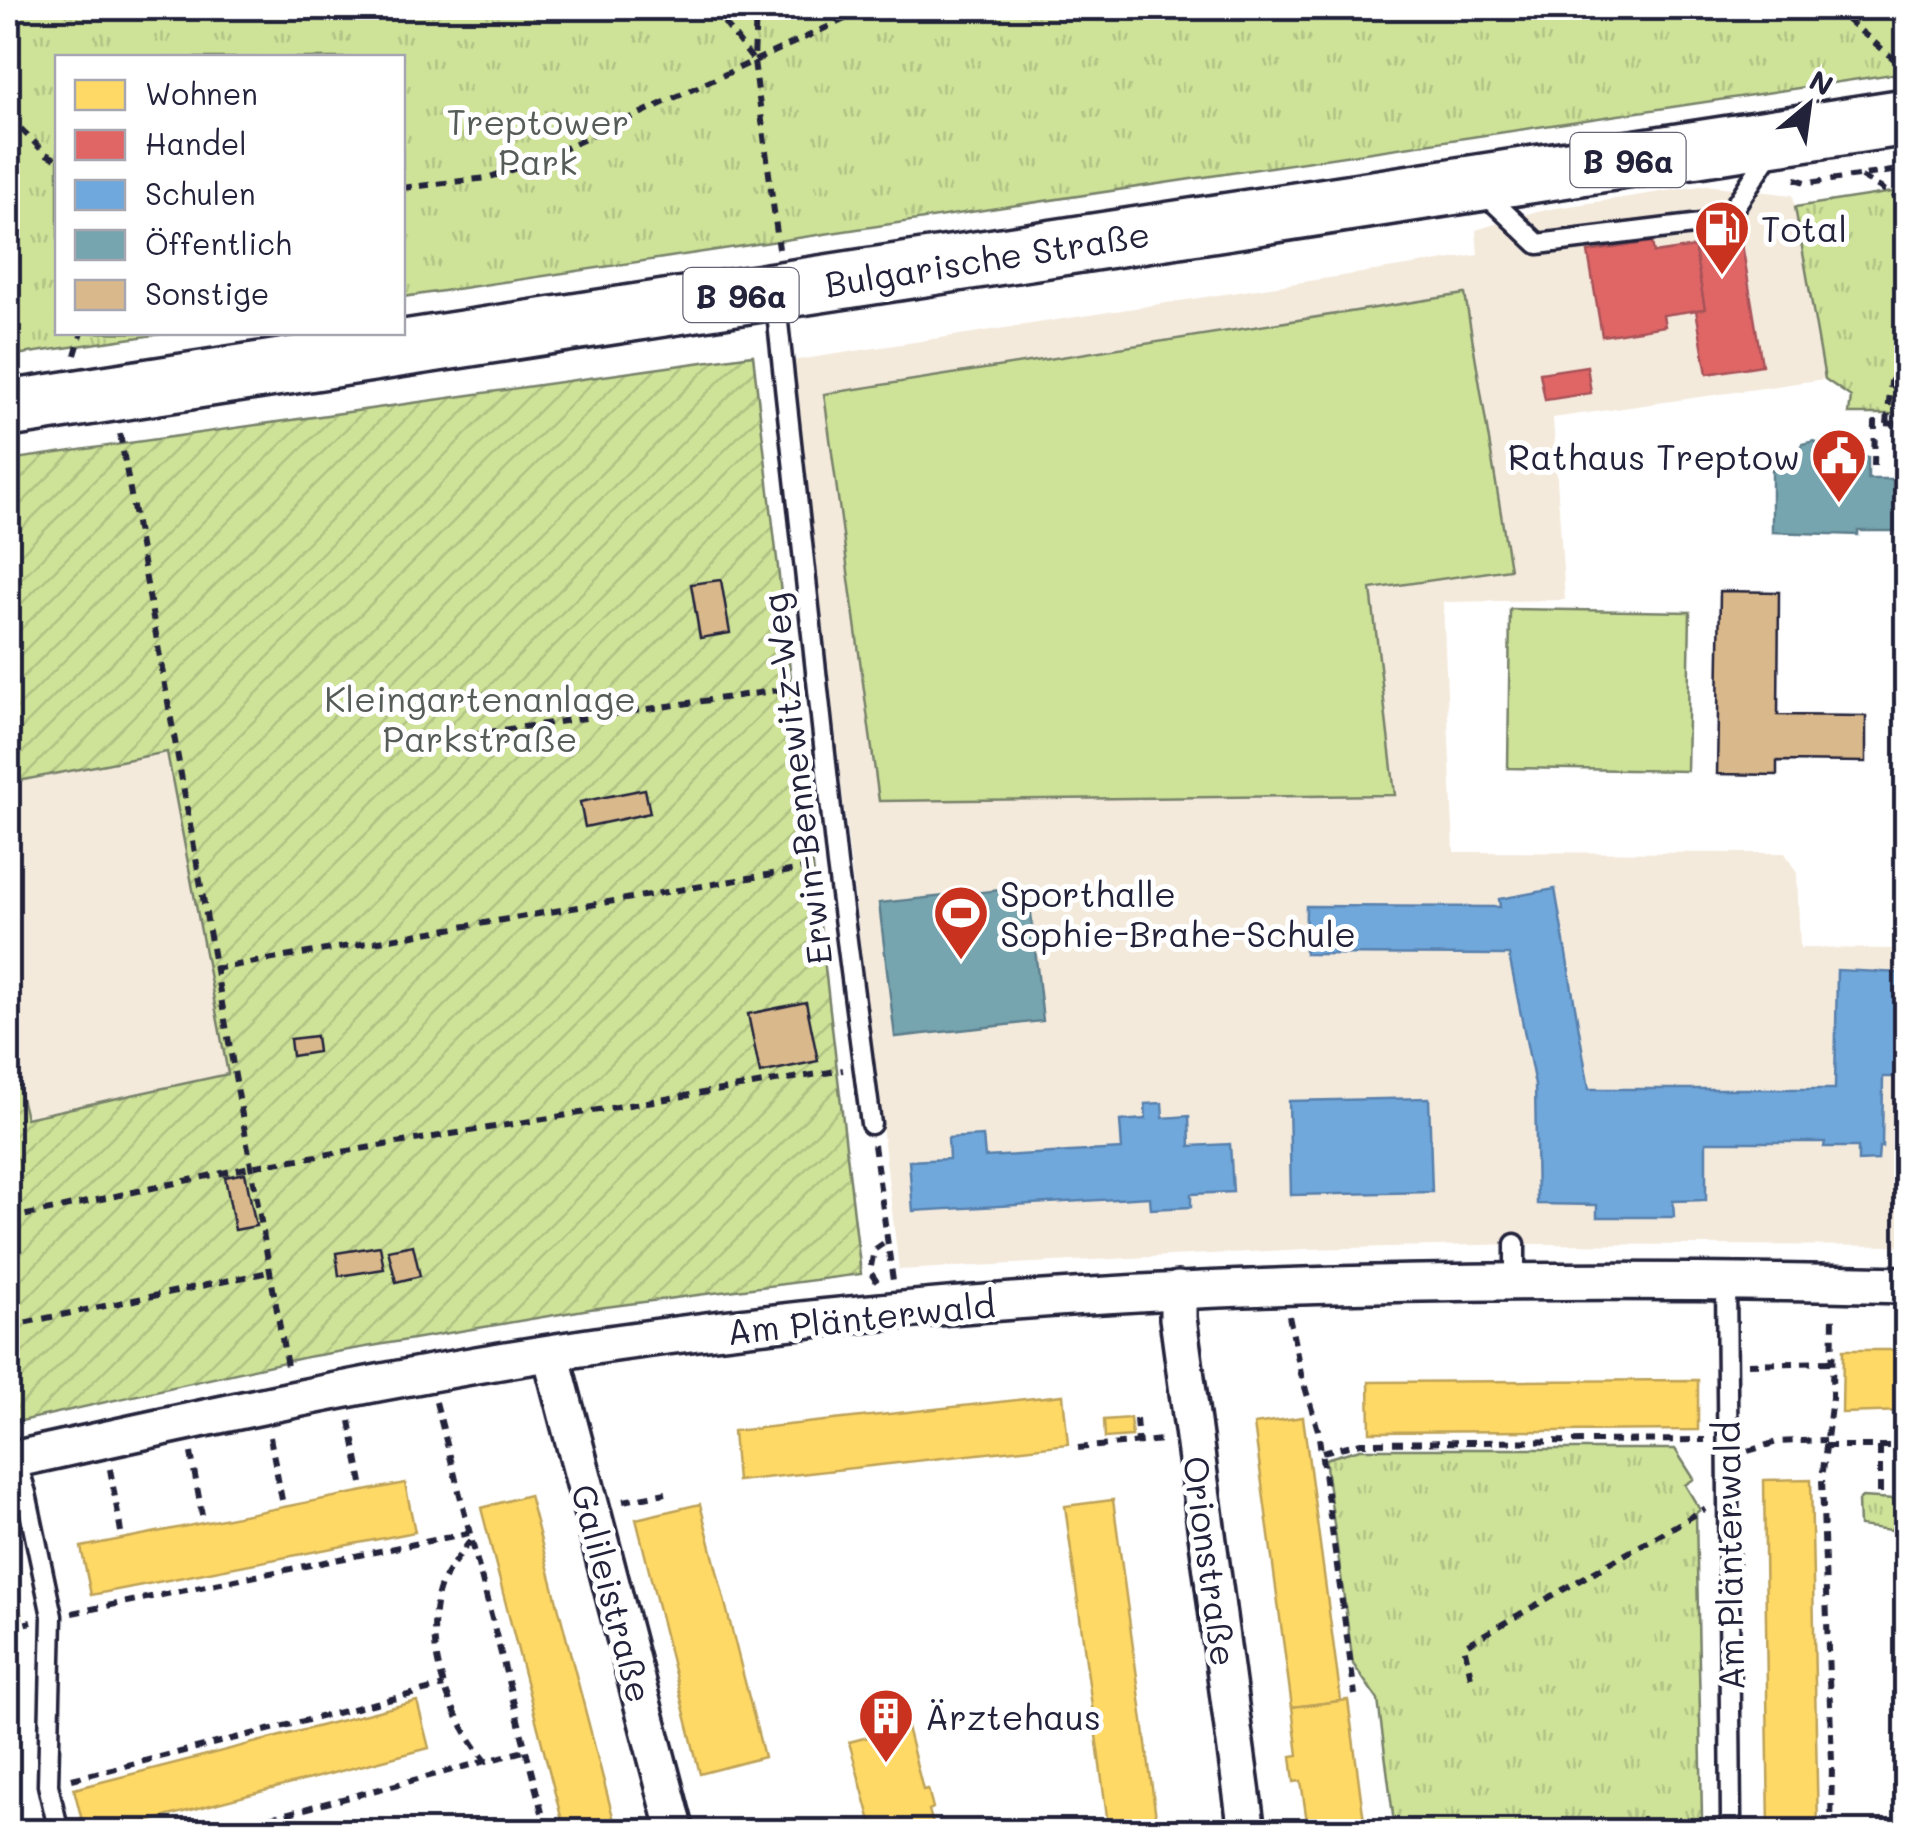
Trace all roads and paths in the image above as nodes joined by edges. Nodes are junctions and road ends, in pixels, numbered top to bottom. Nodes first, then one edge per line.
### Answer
1 (713, 8) edge
2 (756, 8) edge
3 (869, 8) edge
4 (1833, 8) edge
5 (754, 61) junction
6 (1906, 69) edge
7 (8, 116) edge
8 (1906, 117) edge
9 (1781, 136) junction
10 (55, 158) edge
11 (1860, 177) dead end
12 (1475, 185) junction
13 (405, 188) edge
14 (1906, 202) edge
15 (774, 290) junction
16 (81, 335) edge
17 (1906, 358) edge
18 (73, 360) dead end
19 (8, 409) edge
20 (1887, 424) junction
21 (1906, 424) edge
22 (120, 433) dead end
23 (1874, 466) dead end
24 (817, 685) junction
25 (433, 740) dead end
26 (837, 864) junction
27 (214, 969) junction
28 (864, 1066) junction
29 (871, 1124) joint
30 (250, 1168) junction
31 (8, 1219) edge
32 (888, 1240) junction
33 (1515, 1244) dead end
34 (270, 1272) junction
35 (892, 1275) dead end
36 (1726, 1281) junction
37 (1515, 1282) junction
38 (1833, 1283) junction
39 (1906, 1284) edge
40 (1283, 1285) junction
41 (1178, 1290) junction
42 (898, 1312) junction
43 (8, 1326) edge
44 (551, 1354) junction
45 (1832, 1362) junction
46 (1726, 1364) junction
47 (293, 1399) junction
48 (436, 1402) dead end
49 (1136, 1419) dead end
50 (350, 1420) dead end
51 (270, 1436) dead end
52 (1194, 1436) junction
53 (1694, 1440) dead end
54 (1138, 1442) junction
55 (1825, 1443) junction
56 (1880, 1446) junction
57 (1906, 1446) edge
58 (1078, 1448) dead end
59 (191, 1452) dead end
60 (1322, 1452) junction
61 (1728, 1452) junction
62 (12, 1460) edge
63 (110, 1468) dead end
64 (362, 1483) dead end
65 (666, 1493) dead end
66 (1728, 1496) junction
67 (1880, 1496) dead end
68 (282, 1500) dead end
69 (591, 1507) junction
70 (202, 1515) dead end
71 (122, 1532) dead end
72 (470, 1536) junction
73 (52, 1616) junction
74 (32, 1622) dead end
75 (8, 1628) edge
76 (1471, 1677) dead end
77 (444, 1686) junction
78 (1354, 1695) dead end
79 (524, 1751) junction
80 (486, 1761) junction
81 (48, 1785) junction
82 (58, 1832) edge
83 (218, 1832) edge
84 (546, 1832) edge
85 (676, 1832) edge
86 (1247, 1832) edge
87 (1728, 1832) edge
88 (1832, 1832) edge

1 - 5 path
2 - 5 path
3 - 5 path
4 - 6 path
5 - 13 path
5 - 15 path
7 - 10 path
8 - 9 main road, Bulgarische Straße / B 96a
9 - 12 main road, Bulgarische Straße / B 96a
9 - 12 lane
11 - 14 path
12 - 15 main road, Bulgarische Straße / B 96a
15 - 19 main road, Bulgarische Straße / B 96a
15 - 24 lane, Erwin-Bennewitz-Weg
16 - 18 path
17 - 20 path
20 - 21 path
20 - 23 path
22 - 27 path
24 - 25 path
24 - 26 lane, Erwin-Bennewitz-Weg
26 - 27 path
26 - 28 lane, Erwin-Bennewitz-Weg
27 - 30 path
28 - 29 lane, Erwin-Bennewitz-Weg
28 - 30 path
29 - 32 path
30 - 31 path
30 - 34 path
32 - 35 path
32 - 42 path
33 - 37 lane
34 - 43 path
34 - 47 path
36 - 37 street, Am Plänterwald
36 - 38 street, Am Plänterwald
36 - 46 lane, Am Plänterwald
37 - 40 street, Am Plänterwald
38 - 39 street, Am Plänterwald
38 - 45 path
40 - 41 street, Am Plänterwald
40 - 60 path
41 - 42 street, Am Plänterwald
41 - 52 street, Orionstraße
42 - 44 street, Am Plänterwald
44 - 47 street, Am Plänterwald
44 - 69 street, Galileistraße
45 - 46 path
45 - 55 path
46 - 61 lane, Am Plänterwald
47 - 62 street, Am Plänterwald
48 - 72 path
49 - 54 path
50 - 64 path
51 - 68 path
52 - 54 path
52 - 86 street, Orionstraße
53 - 60 path
54 - 58 path
55 - 56 path
55 - 61 path
55 - 88 path
56 - 57 path
56 - 67 path
59 - 70 path
60 - 78 path
61 - 66 lane, Am Plänterwald
62 - 73 lane
63 - 71 path
65 - 69 path
66 - 76 path
66 - 87 lane, Am Plänterwald
69 - 85 street, Galileistraße
72 - 73 path
72 - 77 path
72 - 79 path
73 - 81 lane
74 - 75 path
77 - 80 path
77 - 81 path
79 - 80 path
79 - 84 path
80 - 83 path
81 - 82 lane

